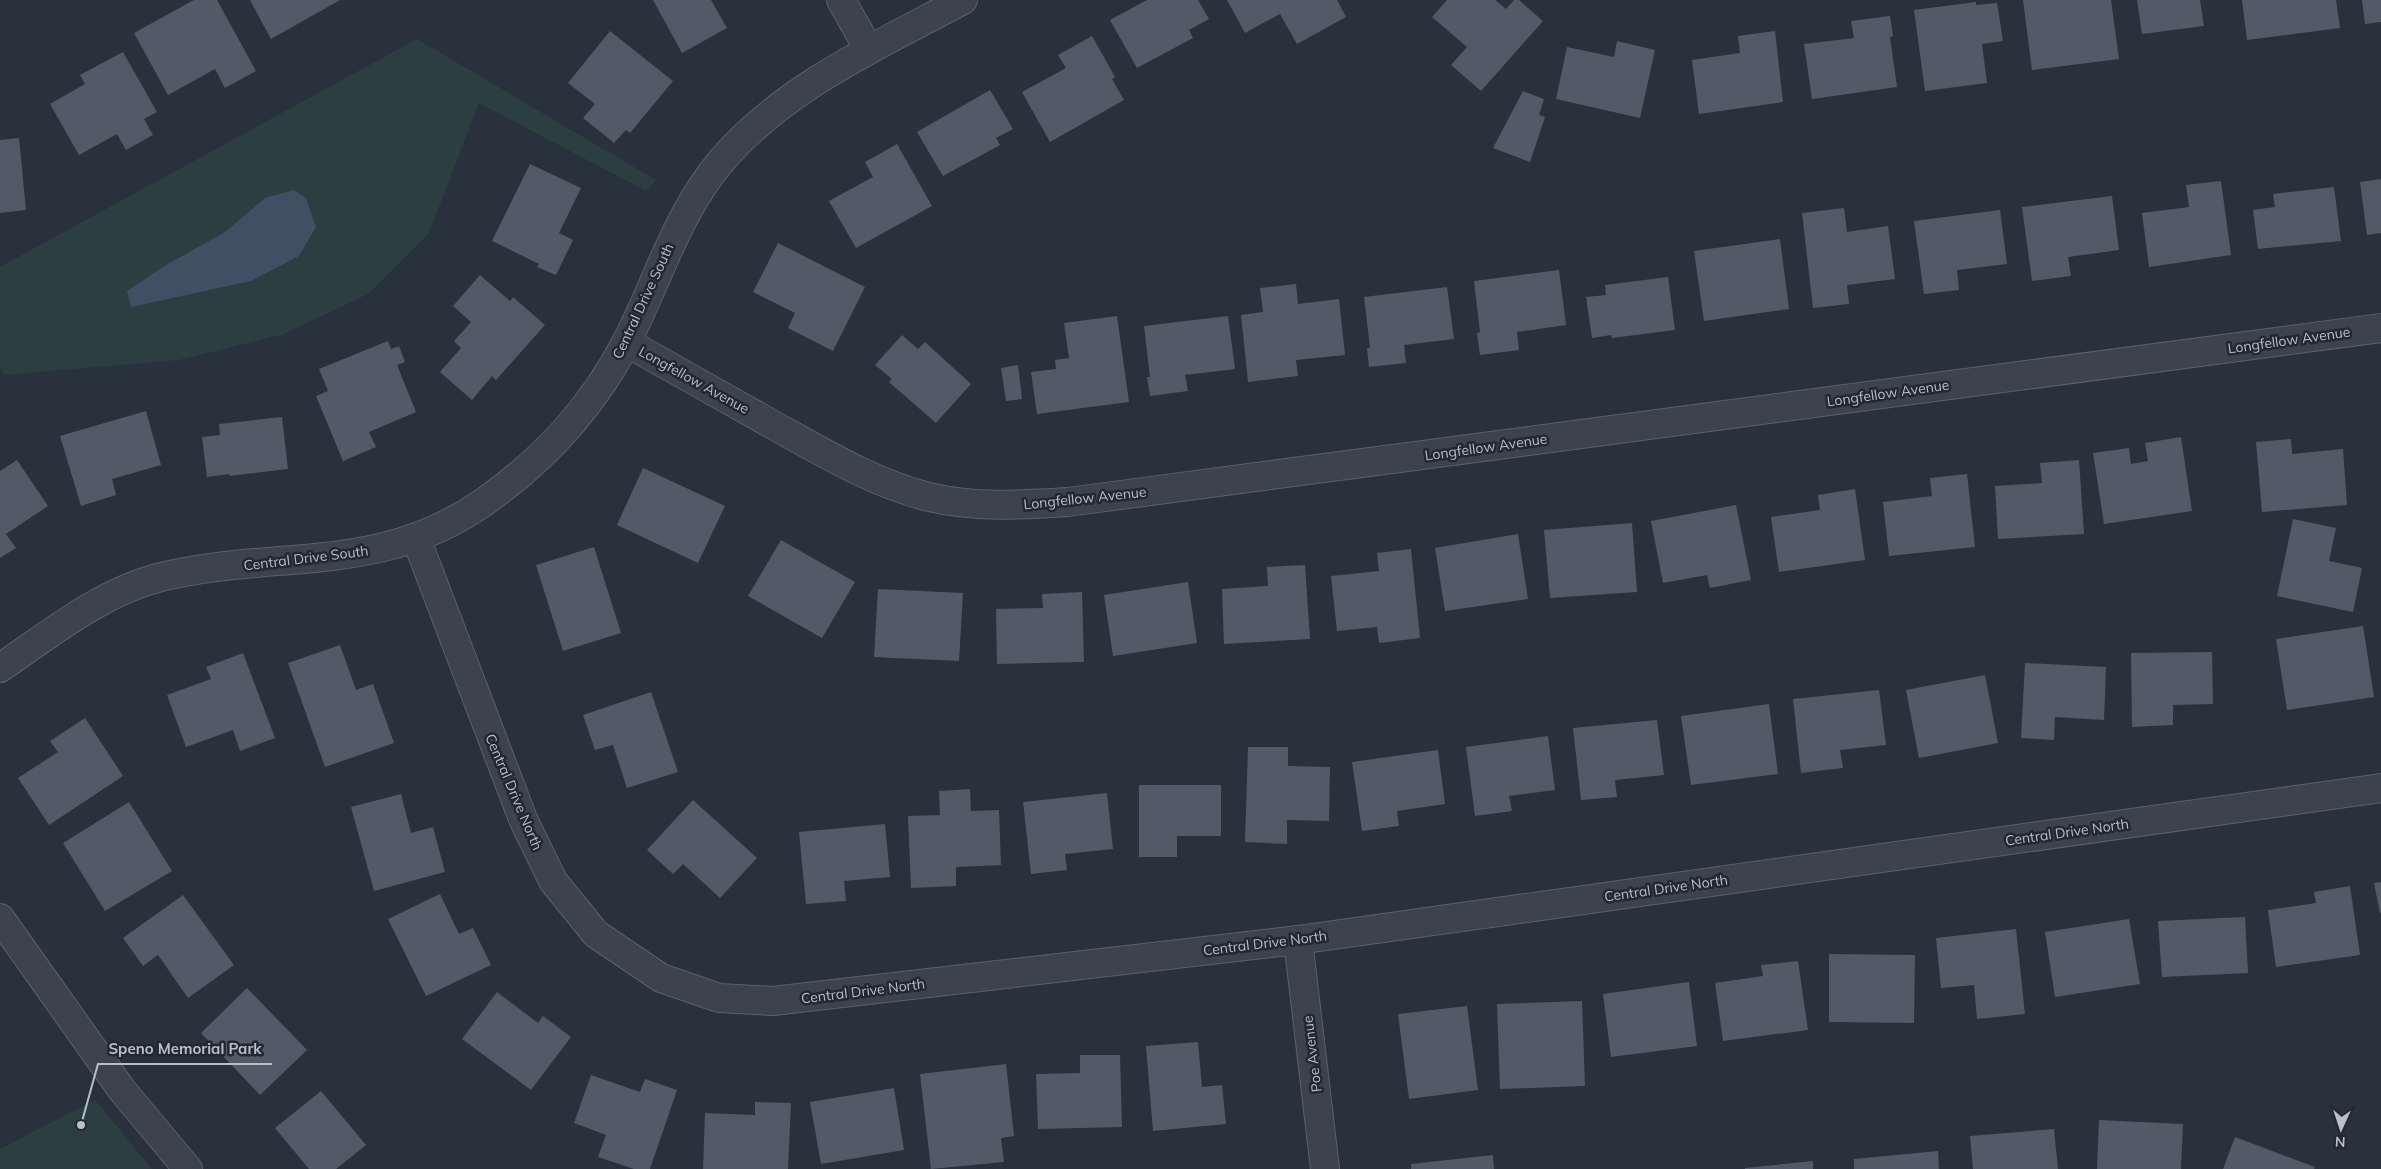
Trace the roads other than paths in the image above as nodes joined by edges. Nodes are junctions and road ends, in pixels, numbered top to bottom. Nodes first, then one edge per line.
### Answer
1 (841, 0) edge
2 (964, 0) edge
3 (869, 50) junction
4 (2381, 328) edge
5 (626, 342) junction
6 (416, 538) junction
7 (0, 668) edge
8 (2381, 788) edge
9 (0, 918) edge
10 (1298, 940) junction
11 (188, 1169) edge
12 (1325, 1169) edge

1 - 3 street
2 - 3 street, Central Drive South
3 - 5 street, Central Drive South
4 - 5 street, Longfellow Avenue
5 - 6 street, Central Drive South
6 - 7 street, Central Drive South
6 - 10 street, Central Drive North
8 - 10 street, Central Drive North
9 - 11 street
10 - 12 street, Poe Avenue

